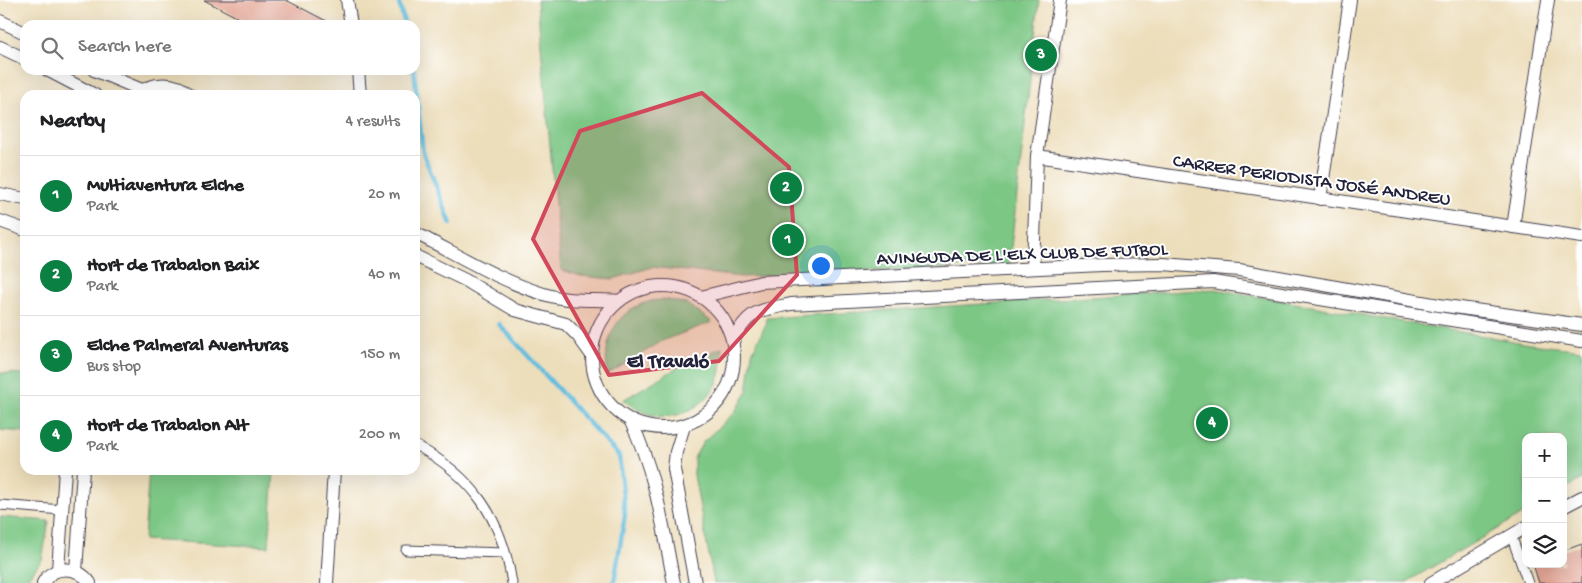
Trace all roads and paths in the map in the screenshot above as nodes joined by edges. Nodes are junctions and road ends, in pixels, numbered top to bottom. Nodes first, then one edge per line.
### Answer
1 (347, 0) edge
2 (1060, 0) edge
3 (1350, 0) edge
4 (1548, 0) edge
5 (350, 20) edge
6 (0, 21) edge
7 (20, 31) edge
8 (0, 46) edge
9 (20, 56) edge
10 (57, 75) edge
11 (104, 75) edge
12 (358, 75) edge
13 (85, 90) edge
14 (133, 90) edge
15 (146, 90) edge
16 (182, 90) edge
17 (360, 90) edge
18 (1037, 156) junction
19 (0, 194) edge
20 (20, 198) edge
21 (1320, 199) junction
22 (0, 221) edge
23 (1513, 227) junction
24 (20, 228) edge
25 (420, 234) edge
26 (1582, 238) edge
27 (420, 258) edge
28 (1033, 268) junction
29 (701, 297) junction
30 (619, 301) junction
31 (1582, 325) edge
32 (733, 341) junction
33 (1582, 341) edge
34 (591, 354) junction
35 (631, 422) junction
36 (684, 426) junction
37 (420, 447) edge
38 (65, 475) edge
39 (83, 475) edge
40 (334, 475) edge
41 (1582, 498) edge
42 (1567, 505) edge
43 (0, 506) edge
44 (62, 510) junction
45 (1522, 529) edge
46 (1511, 535) junction
47 (406, 550) dead end
48 (505, 553) junction
49 (58, 570) junction
50 (76, 571) junction
51 (1448, 579) edge
52 (43, 583) edge
53 (90, 583) edge
54 (328, 583) edge
55 (512, 583) edge
56 (674, 583) edge
57 (695, 583) edge
58 (1431, 583) edge
59 (1528, 583) edge

1 - 5 street
2 - 18 street
3 - 21 street
4 - 23 street
6 - 7 street
8 - 9 street
10 - 13 street
11 - 14 street
12 - 17 street
15 - 16 street
18 - 21 street, CARRER PERIODISTA JOSÉ ANDREU
18 - 28 street
19 - 20 street
21 - 23 street, CARRER PERIODISTA JOSÉ ANDREU
22 - 24 street
23 - 26 street, CARRER PERIODISTA JOSÉ ANDREU
25 - 30 street
27 - 34 street
28 - 29 street, AVINGUDA DE L'ELX CLUB DE FUTBOL
28 - 31 street, AVINGUDA DE L'ELX CLUB DE FUTBOL
29 - 30 street
29 - 32 street
30 - 34 street
32 - 33 street, AVINGUDA DE L'ELX CLUB DE FUTBOL
32 - 36 street
34 - 35 street
35 - 36 street
35 - 56 street
36 - 57 street
37 - 48 street
38 - 44 street
39 - 50 street
40 - 54 street
41 - 42 street
43 - 44 street
44 - 49 street
45 - 46 street
46 - 51 street
46 - 59 street
47 - 48 street
48 - 55 street
49 - 50 street
49 - 52 street
50 - 53 street
51 - 58 street

